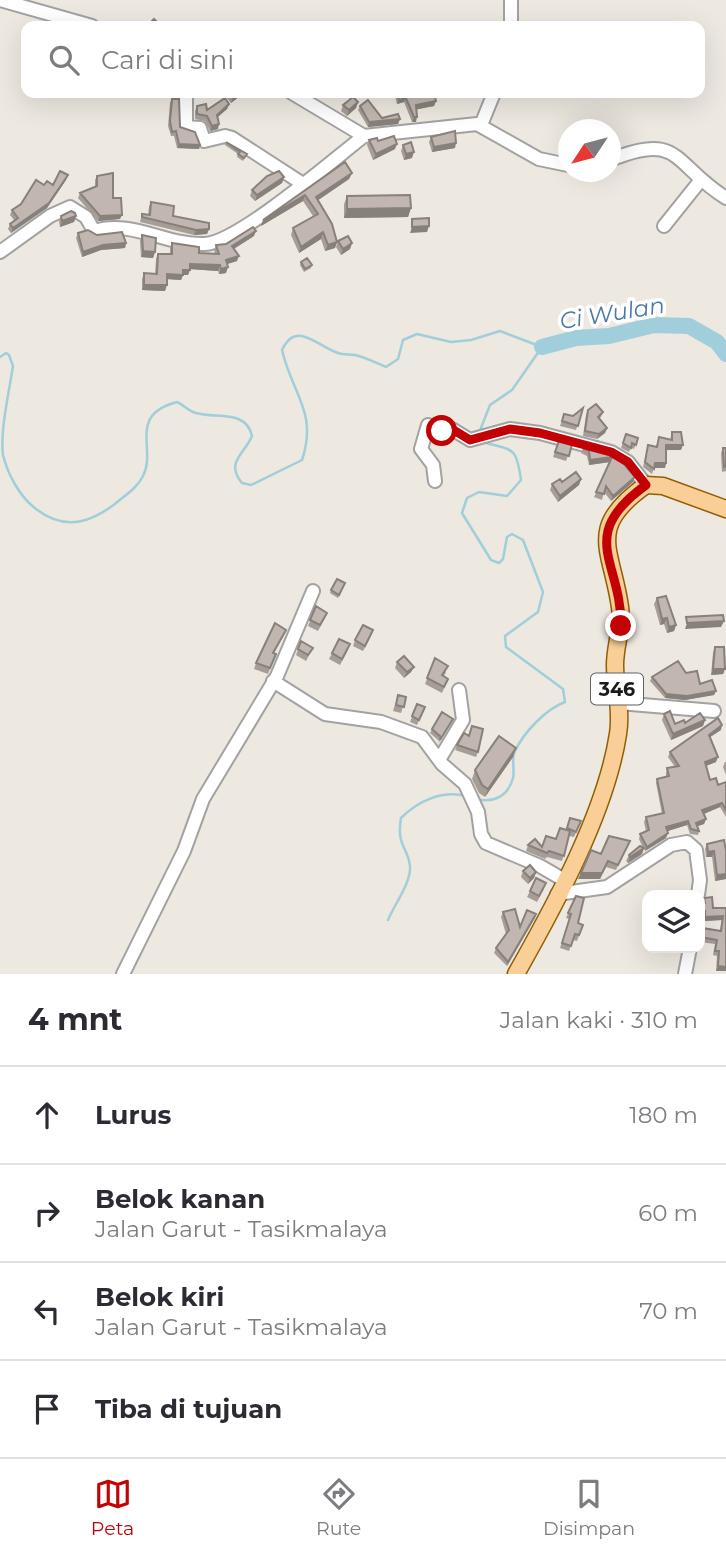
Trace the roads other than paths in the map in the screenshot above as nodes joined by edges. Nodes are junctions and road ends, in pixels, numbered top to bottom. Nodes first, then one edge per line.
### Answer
1 (0, 0) edge
2 (511, 0) edge
3 (75, 21) edge
4 (511, 21) edge
5 (186, 98) edge
6 (300, 98) edge
7 (492, 98) edge
8 (481, 125) junction
9 (364, 136) junction
10 (621, 156) edge
11 (558, 163) edge
12 (700, 181) junction
13 (303, 184) junction
14 (726, 198) edge
15 (664, 226) dead end
16 (0, 252) edge
17 (435, 481) dead end
18 (646, 485) junction
19 (726, 509) edge
20 (313, 592) dead end
21 (273, 681) junction
22 (459, 690) dead end
23 (619, 703) junction
24 (714, 711) dead end
25 (439, 760) junction
26 (563, 881) junction
27 (699, 890) edge
28 (578, 892) junction
29 (689, 953) edge
30 (124, 974) edge
31 (516, 974) edge
32 (685, 974) edge

1 - 3 street
2 - 4 street
5 - 13 street
6 - 9 street
7 - 8 street
8 - 9 street
8 - 11 street
9 - 13 street
10 - 12 street
12 - 14 street
12 - 15 street
13 - 16 street
17 - 18 street
18 - 19 main road
18 - 23 main road, 346
20 - 21 street
21 - 25 street
21 - 30 street
22 - 25 street
23 - 24 street
23 - 26 main road, 346
25 - 26 street
26 - 28 street
26 - 28 street
26 - 31 main road, 346
27 - 28 street
29 - 32 street

